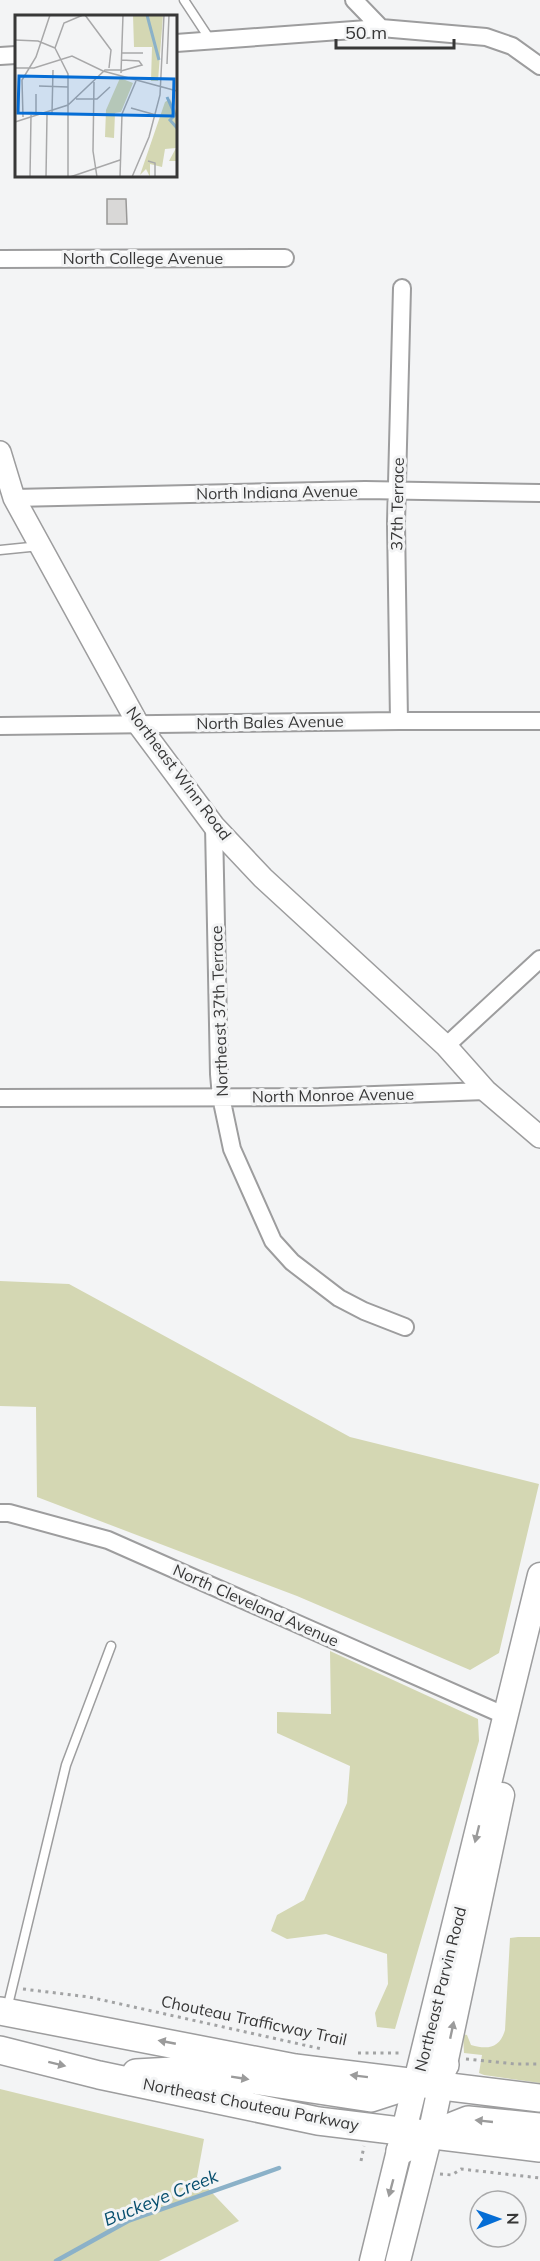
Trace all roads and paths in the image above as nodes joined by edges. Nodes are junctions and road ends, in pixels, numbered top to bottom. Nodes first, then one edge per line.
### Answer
1 (184, 0) edge
2 (354, 0) edge
3 (381, 28) junction
4 (211, 41) junction
5 (177, 43) edge
6 (15, 55) edge
7 (0, 56) edge
8 (540, 66) edge
9 (285, 258) dead end
10 (0, 259) edge
11 (402, 288) dead end
12 (0, 452) edge
13 (396, 490) junction
14 (540, 493) edge
15 (14, 498) junction
16 (40, 546) junction
17 (0, 550) edge
18 (399, 721) junction
19 (540, 722) edge
20 (138, 724) junction
21 (0, 726) edge
22 (214, 826) junction
23 (540, 959) edge
24 (446, 1046) junction
25 (486, 1091) junction
26 (221, 1097) junction
27 (0, 1098) edge
28 (540, 1137) edge
29 (405, 1327) dead end
30 (0, 1513) edge
31 (540, 1575) edge
32 (111, 1646) dead end
33 (506, 1716) junction
34 (6, 2004) edge
35 (322, 2049) dead end
36 (0, 2050) edge
37 (354, 2054) dead end
38 (540, 2064) edge
39 (434, 2069) junction
40 (99, 2074) junction
41 (540, 2098) edge
42 (540, 2127) edge
43 (412, 2139) junction
44 (540, 2148) edge
45 (420, 2171) junction
46 (540, 2178) edge
47 (372, 2261) edge
48 (398, 2261) edge

1 - 4 lane
2 - 3 street
3 - 4 street
3 - 8 street
4 - 5 street
6 - 7 street
9 - 10 street, North College Avenue
11 - 13 street, 37th Terrace
12 - 15 street, Northeast Winn Road
13 - 14 street, North Indiana Avenue
13 - 15 street, North Indiana Avenue
13 - 18 street, 37th Terrace
15 - 16 street, Northeast Winn Road
16 - 17 lane
16 - 20 street, Northeast Winn Road
18 - 19 street, North Bales Avenue
18 - 20 street, North Bales Avenue
20 - 21 street, North Bales Avenue
20 - 22 street, Northeast Winn Road
22 - 24 street, Northeast Winn Road
22 - 26 street, Northeast 37th Terrace
23 - 24 street
24 - 25 street, Northeast Winn Road
25 - 26 street, North Monroe Avenue
25 - 28 street, Northeast Winn Road
26 - 27 street, North Monroe Avenue
26 - 29 street, Northeast 37th Terrace
30 - 33 street, North Cleveland Avenue
31 - 33 main road, Northeast Parvin Road
32 - 34 lane
33 - 39 main road, Northeast Parvin Road
34 - 35 path, Chouteau Trafficway Trail
39 -> 34 main road
36 -> 40 main road, Northeast Chouteau Parkway
37 - 39 path, Chouteau Trafficway Trail
38 - 39 path, Chouteau Trafficway Trail
40 -> 39 main road
39 - 41 main road
39 - 43 main road, Northeast Parvin Road
40 - 43 main road, Northeast Chouteau Parkway
42 -> 43 main road
43 - 44 main road, Northeast Chouteau Parkway
43 - 45 main road, Northeast Parvin Road
43 -> 47 main road, Northeast Parvin Road
45 - 46 path
45 - 48 main road, Northeast Parvin Road

